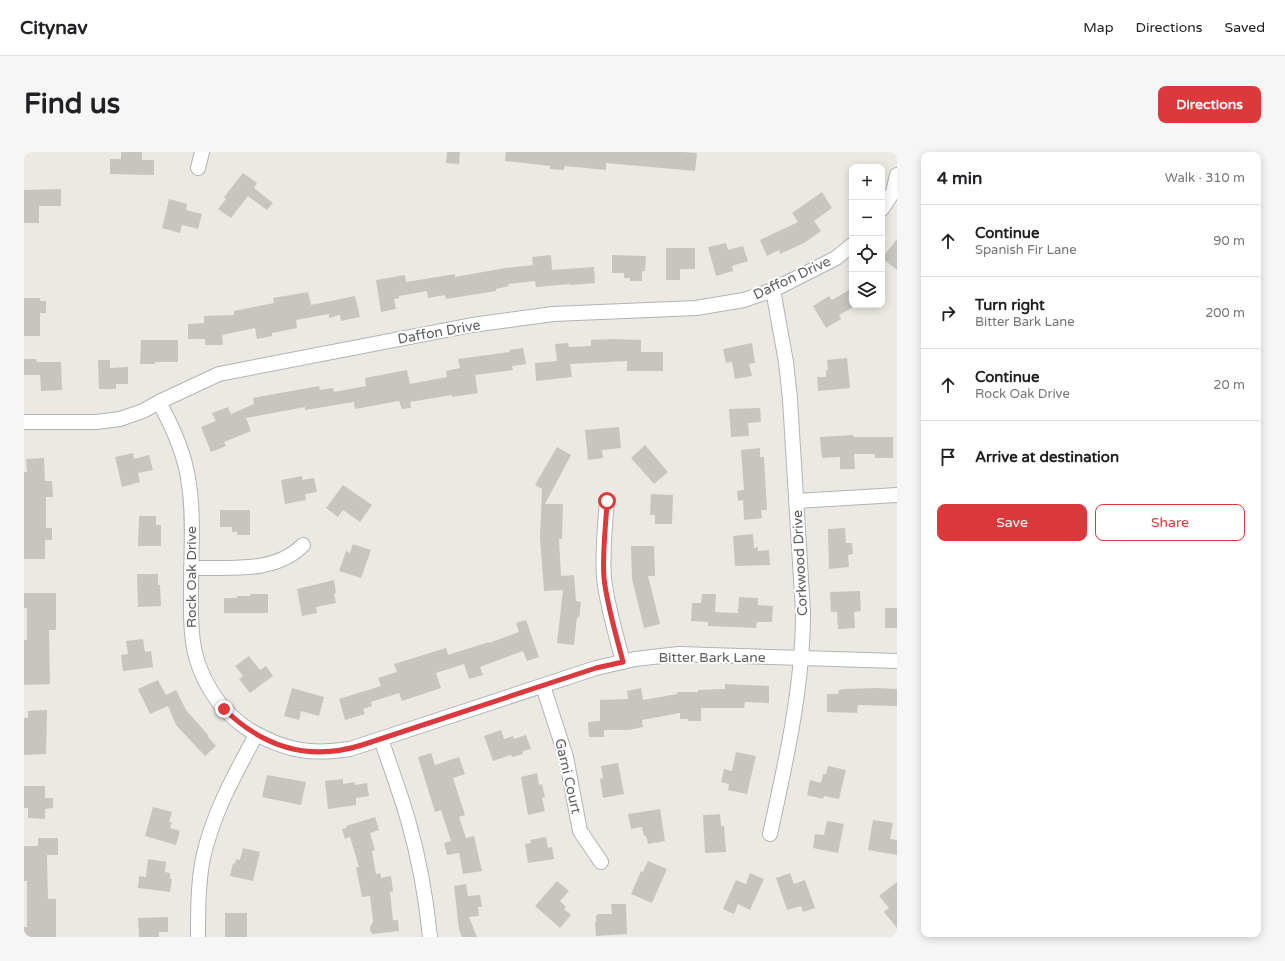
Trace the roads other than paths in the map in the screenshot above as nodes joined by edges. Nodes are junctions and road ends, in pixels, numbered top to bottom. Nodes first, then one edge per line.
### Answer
1 (202, 152) edge
2 (198, 168) dead end
3 (897, 175) edge
4 (885, 204) edge
5 (849, 247) edge
6 (774, 290) junction
7 (159, 402) junction
8 (24, 422) edge
9 (897, 495) edge
10 (607, 501) dead end
11 (796, 501) junction
12 (303, 545) dead end
13 (191, 568) junction
14 (802, 658) junction
15 (623, 662) junction
16 (897, 662) edge
17 (543, 686) junction
18 (256, 735) junction
19 (381, 739) junction
20 (770, 834) dead end
21 (601, 862) dead end
22 (198, 937) edge
23 (430, 937) edge

1 - 2 street
3 - 4 street
5 - 6 street, Daffon Drive
6 - 7 street, Daffon Drive
6 - 11 street, Corkwood Drive
7 - 8 street, Daffon Drive
7 - 13 street, Rock Oak Drive
9 - 11 street
10 - 15 street
11 - 14 street, Corkwood Drive
12 - 13 street
13 - 18 street, Rock Oak Drive
14 - 15 street, Bitter Bark Lane
14 - 16 street, Bitter Bark Lane
14 - 20 street, Corkwood Drive
15 - 17 street, Bitter Bark Lane
17 - 19 street, Bitter Bark Lane
17 - 21 street, Garni Court
18 - 19 street, Bitter Bark Lane
18 - 22 street
19 - 23 street

